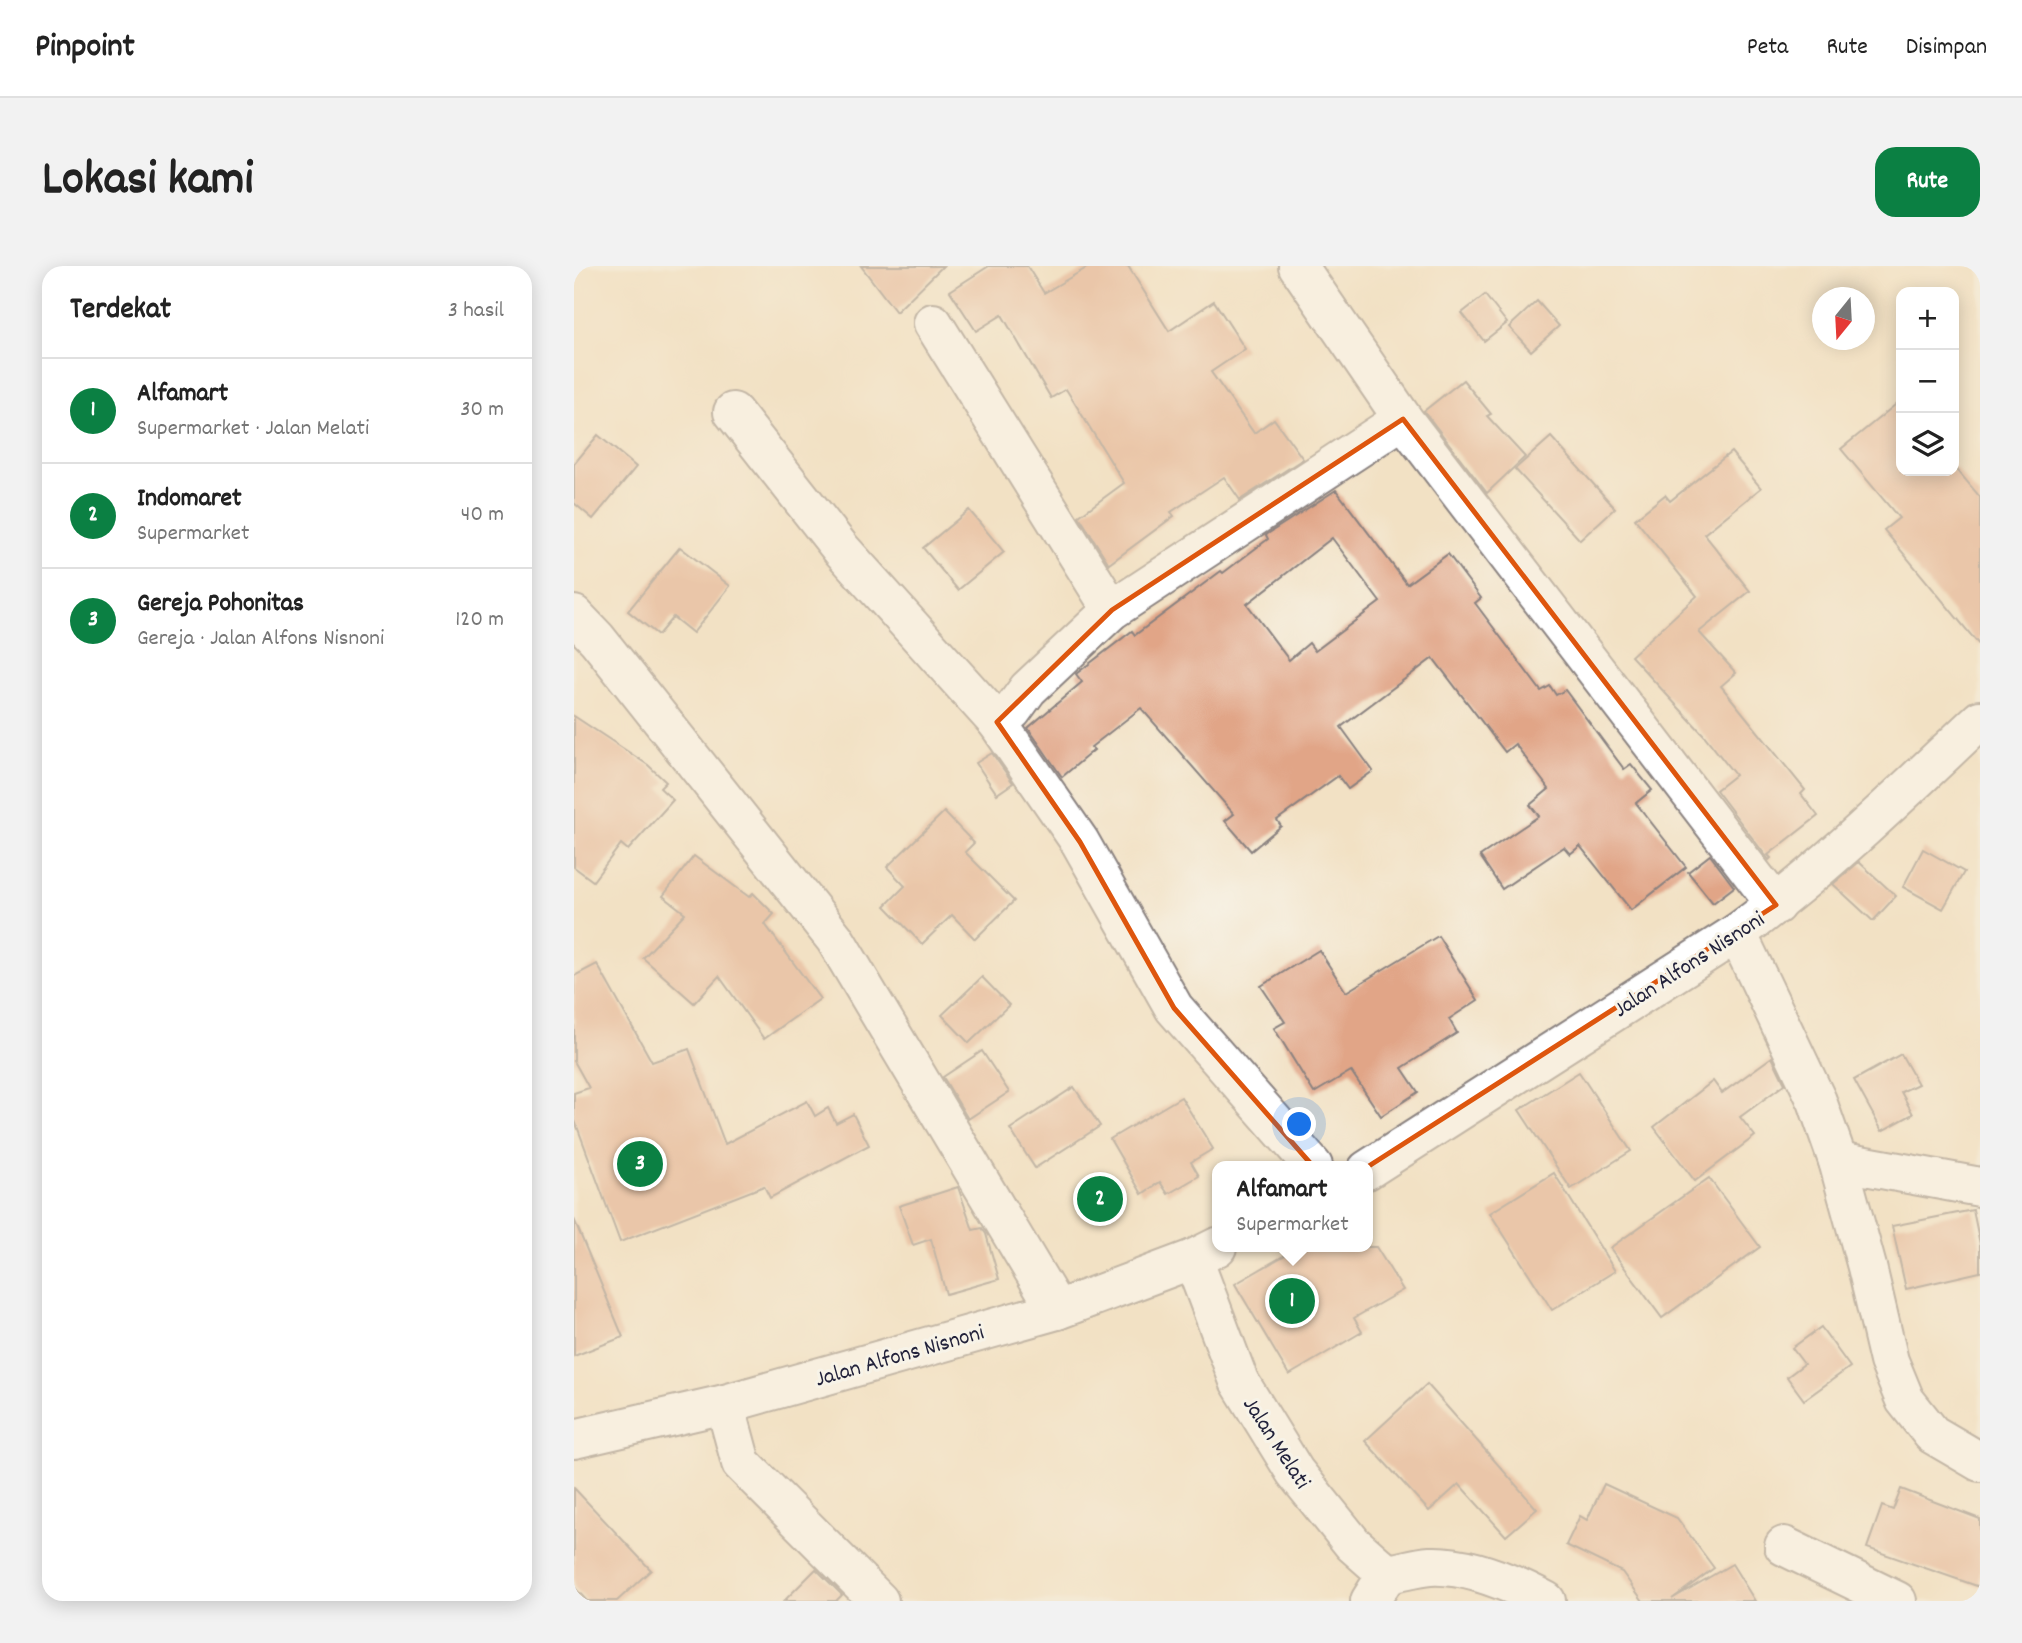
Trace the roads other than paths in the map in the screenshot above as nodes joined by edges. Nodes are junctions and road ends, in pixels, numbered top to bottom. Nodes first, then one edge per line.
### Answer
1 (1298, 266) edge
2 (933, 323) dead end
3 (733, 412) dead end
4 (1403, 419) junction
5 (1112, 610) junction
6 (574, 615) edge
7 (1980, 720) edge
8 (997, 722) junction
9 (1776, 905) junction
10 (1737, 933) junction
11 (1309, 1161) edge
12 (1838, 1161) junction
13 (1373, 1166) edge
14 (1980, 1187) edge
15 (1205, 1253) edge
16 (1056, 1310) junction
17 (725, 1404) junction
18 (574, 1439) edge
19 (1980, 1462) edge
20 (1783, 1546) dead end
21 (1379, 1588) edge
22 (879, 1601) edge
23 (1546, 1601) edge
24 (1896, 1601) edge

1 - 4 street
2 - 5 street
3 - 8 street
4 - 5 street
4 - 9 street
5 - 8 street
6 - 16 street
7 - 9 street, Jalan Alfons Nisnoni
8 - 11 street
9 - 10 street, Jalan Alfons Nisnoni
10 - 12 street
10 - 13 street, Jalan Alfons Nisnoni
12 - 14 street
12 - 19 street
15 - 16 street, Jalan Alfons Nisnoni
15 - 21 street, Jalan Melati
16 - 17 street, Jalan Alfons Nisnoni
17 - 18 street, Jalan Alfons Nisnoni
17 - 22 street
20 - 24 street
21 - 23 street

